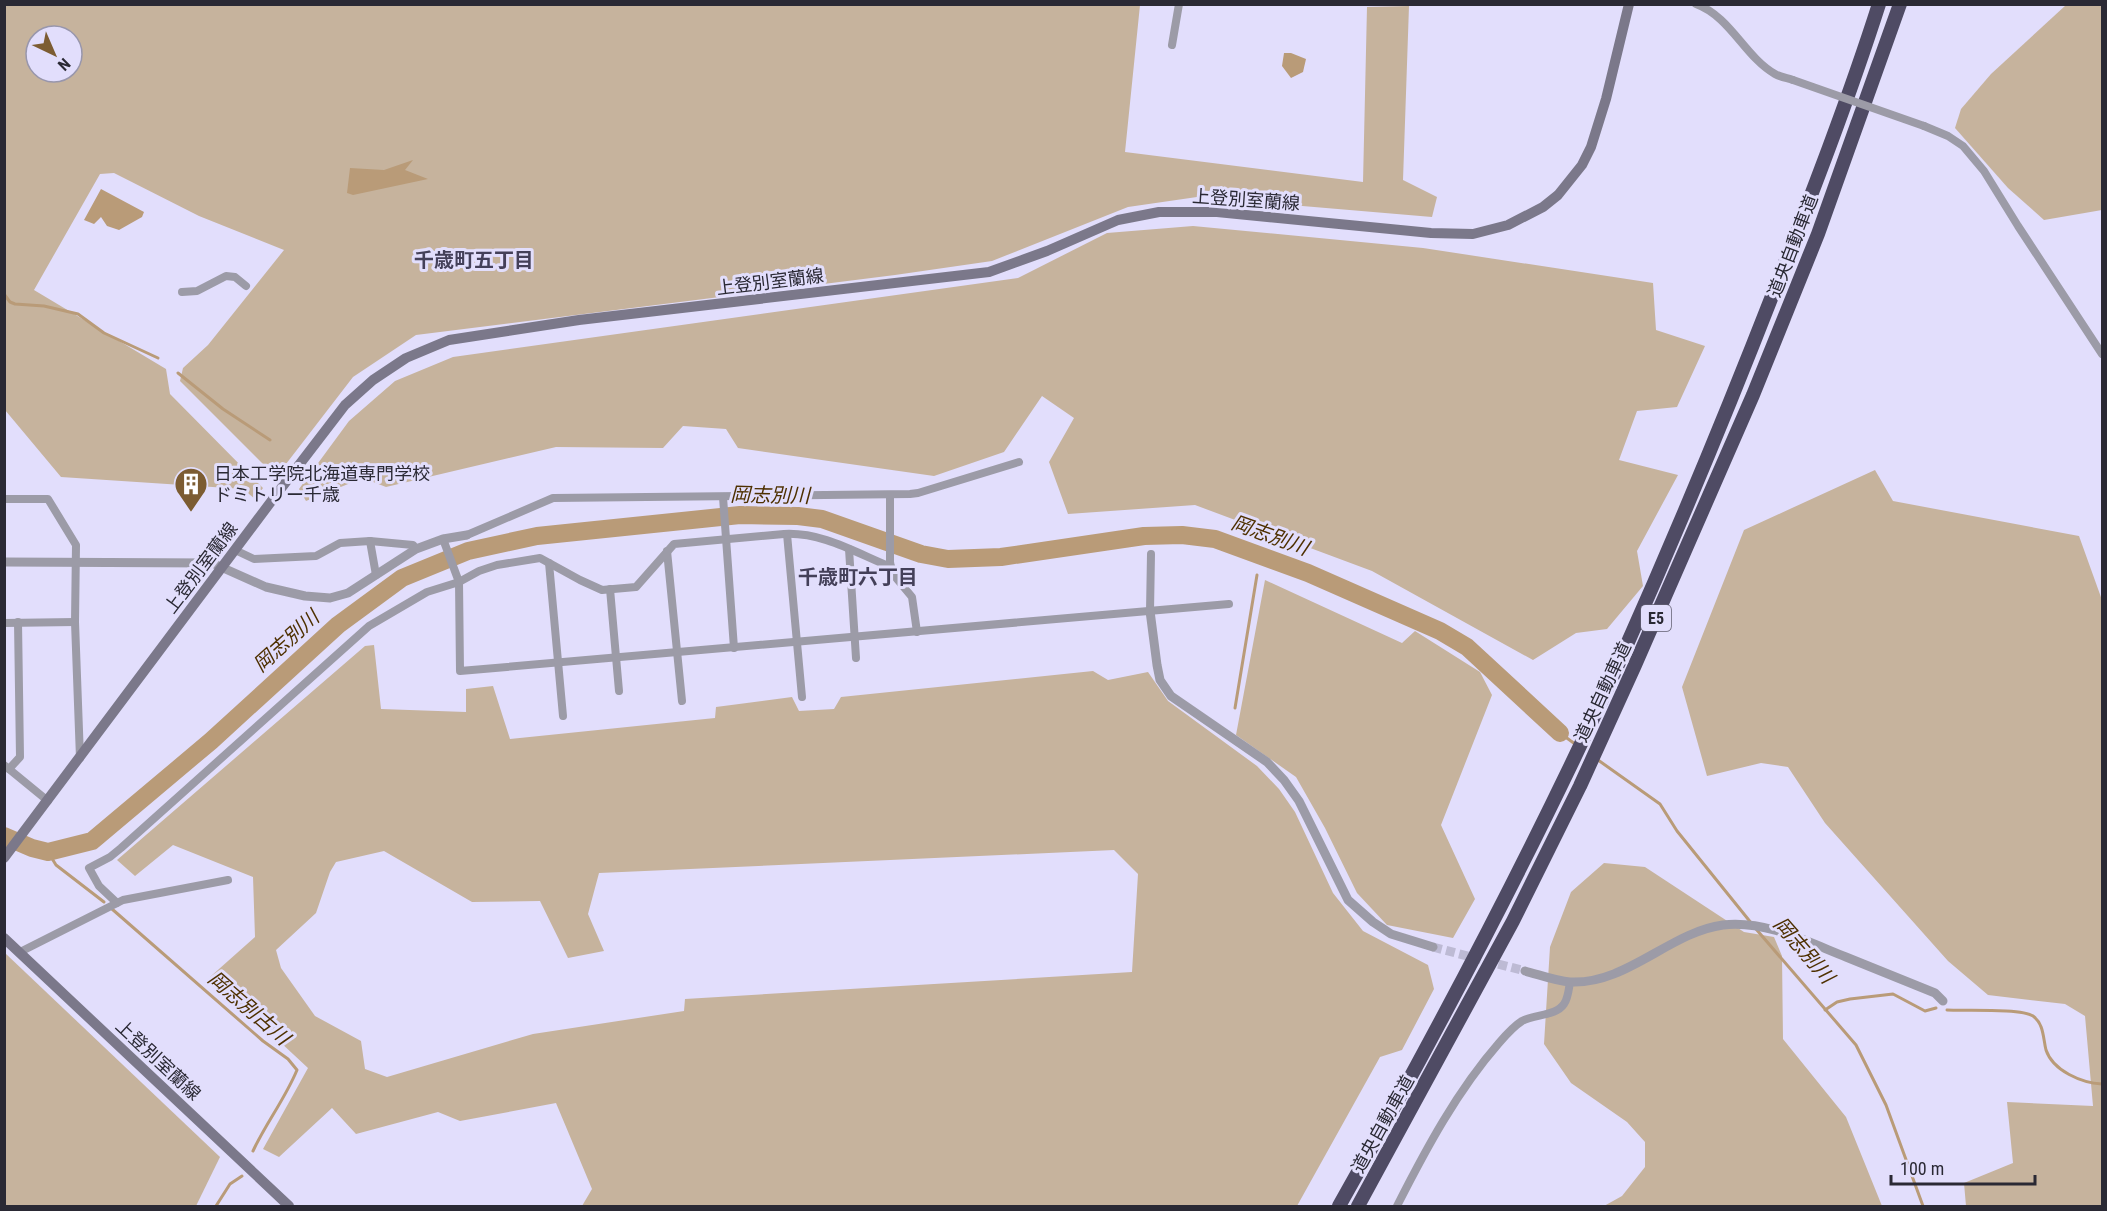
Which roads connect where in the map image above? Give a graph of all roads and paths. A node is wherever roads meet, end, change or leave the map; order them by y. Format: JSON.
{"nodes":[{"id":1,"x":1179,"y":4,"type":"edge"},
{"id":2,"x":1629,"y":4,"type":"edge"},
{"id":3,"x":1696,"y":4,"type":"edge"},
{"id":4,"x":1879,"y":4,"type":"edge"},
{"id":5,"x":1900,"y":4,"type":"edge"},
{"id":6,"x":1172,"y":45,"type":"dead end"},
{"id":7,"x":246,"y":286,"type":"dead end"},
{"id":8,"x":182,"y":292,"type":"dead end"},
{"id":9,"x":2103,"y":354,"type":"edge"},
{"id":10,"x":1019,"y":462,"type":"dead end"},
{"id":11,"x":890,"y":495,"type":"junction"},
{"id":12,"x":723,"y":497,"type":"junction"},
{"id":13,"x":4,"y":499,"type":"edge"},
{"id":14,"x":787,"y":534,"type":"junction"},
{"id":15,"x":468,"y":535,"type":"joint"},
{"id":16,"x":443,"y":540,"type":"junction"},
{"id":17,"x":728,"y":540,"type":"junction"},
{"id":18,"x":370,"y":541,"type":"junction"},
{"id":19,"x":416,"y":549,"type":"junction"},
{"id":20,"x":849,"y":549,"type":"junction"},
{"id":21,"x":235,"y":550,"type":"junction"},
{"id":22,"x":667,"y":551,"type":"junction"},
{"id":23,"x":1151,"y":554,"type":"dead end"},
{"id":24,"x":75,"y":561,"type":"junction"},
{"id":25,"x":4,"y":562,"type":"edge"},
{"id":26,"x":549,"y":563,"type":"junction"},
{"id":27,"x":890,"y":565,"type":"junction"},
{"id":28,"x":222,"y":568,"type":"junction"},
{"id":29,"x":376,"y":576,"type":"junction"},
{"id":30,"x":458,"y":578,"type":"junction"},
{"id":31,"x":610,"y":589,"type":"junction"},
{"id":32,"x":1229,"y":604,"type":"dead end"},
{"id":33,"x":1150,"y":611,"type":"junction"},
{"id":34,"x":18,"y":622,"type":"junction"},
{"id":35,"x":75,"y":622,"type":"junction"},
{"id":36,"x":4,"y":623,"type":"edge"},
{"id":37,"x":917,"y":632,"type":"junction"},
{"id":38,"x":855,"y":638,"type":"junction"},
{"id":39,"x":797,"y":643,"type":"junction"},
{"id":40,"x":734,"y":648,"type":"junction"},
{"id":41,"x":676,"y":653,"type":"junction"},
{"id":42,"x":616,"y":658,"type":"junction"},
{"id":43,"x":856,"y":658,"type":"dead end"},
{"id":44,"x":559,"y":663,"type":"junction"},
{"id":45,"x":620,"y":692,"type":"dead end"},
{"id":46,"x":802,"y":697,"type":"dead end"},
{"id":47,"x":682,"y":702,"type":"dead end"},
{"id":48,"x":563,"y":716,"type":"dead end"},
{"id":49,"x":80,"y":759,"type":"junction"},
{"id":50,"x":7,"y":767,"type":"edge"},
{"id":51,"x":48,"y":801,"type":"junction"},
{"id":52,"x":4,"y":858,"type":"edge"},
{"id":53,"x":228,"y":880,"type":"dead end"},
{"id":54,"x":117,"y":903,"type":"junction"},
{"id":55,"x":4,"y":938,"type":"edge"},
{"id":56,"x":1432,"y":947,"type":"tunnel mouth"},
{"id":57,"x":20,"y":952,"type":"junction"},
{"id":58,"x":1526,"y":971,"type":"tunnel mouth"},
{"id":59,"x":1570,"y":982,"type":"junction"},
{"id":60,"x":1943,"y":1001,"type":"dead end"},
{"id":61,"x":290,"y":1206,"type":"edge"},
{"id":62,"x":1339,"y":1206,"type":"edge"},
{"id":63,"x":1358,"y":1206,"type":"edge"},
{"id":64,"x":1397,"y":1206,"type":"edge"}],
"edges":[{"from":1,"to":6,"type":"street"},
{"from":2,"to":21,"type":"main road","name":"上登別室蘭線"},
{"from":3,"to":9,"type":"street","bridge":true},
{"from":4,"to":62,"type":"highway","name":"道央自動車道","number":"E5"},
{"from":5,"to":63,"type":"highway","name":"道央自動車道","number":"E5"},
{"from":7,"to":8,"type":"street"},
{"from":10,"to":11,"type":"street"},
{"from":11,"to":12,"type":"street"},
{"from":11,"to":27,"type":"street"},
{"from":12,"to":15,"type":"street"},
{"from":12,"to":17,"type":"street"},
{"from":13,"to":24,"type":"street"},
{"from":14,"to":17,"type":"street"},
{"from":14,"to":20,"type":"street"},
{"from":14,"to":39,"type":"street"},
{"from":15,"to":16,"type":"street"},
{"from":16,"to":19,"type":"street"},
{"from":16,"to":30,"type":"street"},
{"from":17,"to":22,"type":"street"},
{"from":17,"to":40,"type":"street"},
{"from":18,"to":19,"type":"street"},
{"from":18,"to":21,"type":"street"},
{"from":18,"to":29,"type":"street"},
{"from":19,"to":29,"type":"street"},
{"from":20,"to":27,"type":"street"},
{"from":20,"to":38,"type":"street"},
{"from":21,"to":28,"type":"main road","name":"上登別室蘭線"},
{"from":22,"to":31,"type":"street"},
{"from":22,"to":41,"type":"street"},
{"from":23,"to":33,"type":"street"},
{"from":24,"to":25,"type":"street"},
{"from":24,"to":28,"type":"street"},
{"from":24,"to":35,"type":"street"},
{"from":26,"to":30,"type":"street"},
{"from":26,"to":31,"type":"street"},
{"from":26,"to":44,"type":"street"},
{"from":27,"to":37,"type":"street"},
{"from":28,"to":29,"type":"street"},
{"from":28,"to":49,"type":"main road","name":"上登別室蘭線"},
{"from":30,"to":44,"type":"street"},
{"from":30,"to":54,"type":"street"},
{"from":31,"to":42,"type":"street"},
{"from":32,"to":33,"type":"street"},
{"from":33,"to":37,"type":"street"},
{"from":33,"to":56,"type":"street"},
{"from":34,"to":35,"type":"street"},
{"from":34,"to":36,"type":"street"},
{"from":34,"to":50,"type":"street"},
{"from":35,"to":49,"type":"street"},
{"from":37,"to":38,"type":"street"},
{"from":38,"to":39,"type":"street"},
{"from":38,"to":43,"type":"street"},
{"from":39,"to":40,"type":"street"},
{"from":39,"to":46,"type":"street"},
{"from":40,"to":41,"type":"street"},
{"from":41,"to":42,"type":"street"},
{"from":41,"to":47,"type":"street"},
{"from":42,"to":44,"type":"street"},
{"from":42,"to":45,"type":"street"},
{"from":44,"to":48,"type":"street"},
{"from":49,"to":51,"type":"main road","name":"上登別室蘭線"},
{"from":50,"to":51,"type":"street"},
{"from":51,"to":52,"type":"main road","name":"上登別室蘭線"},
{"from":53,"to":54,"type":"street"},
{"from":54,"to":57,"type":"street"},
{"from":55,"to":57,"type":"main road","name":"上登別室蘭線"},
{"from":57,"to":61,"type":"main road","name":"上登別室蘭線"},
{"from":58,"to":59,"type":"street"},
{"from":59,"to":60,"type":"street"},
{"from":59,"to":64,"type":"street"}]}
